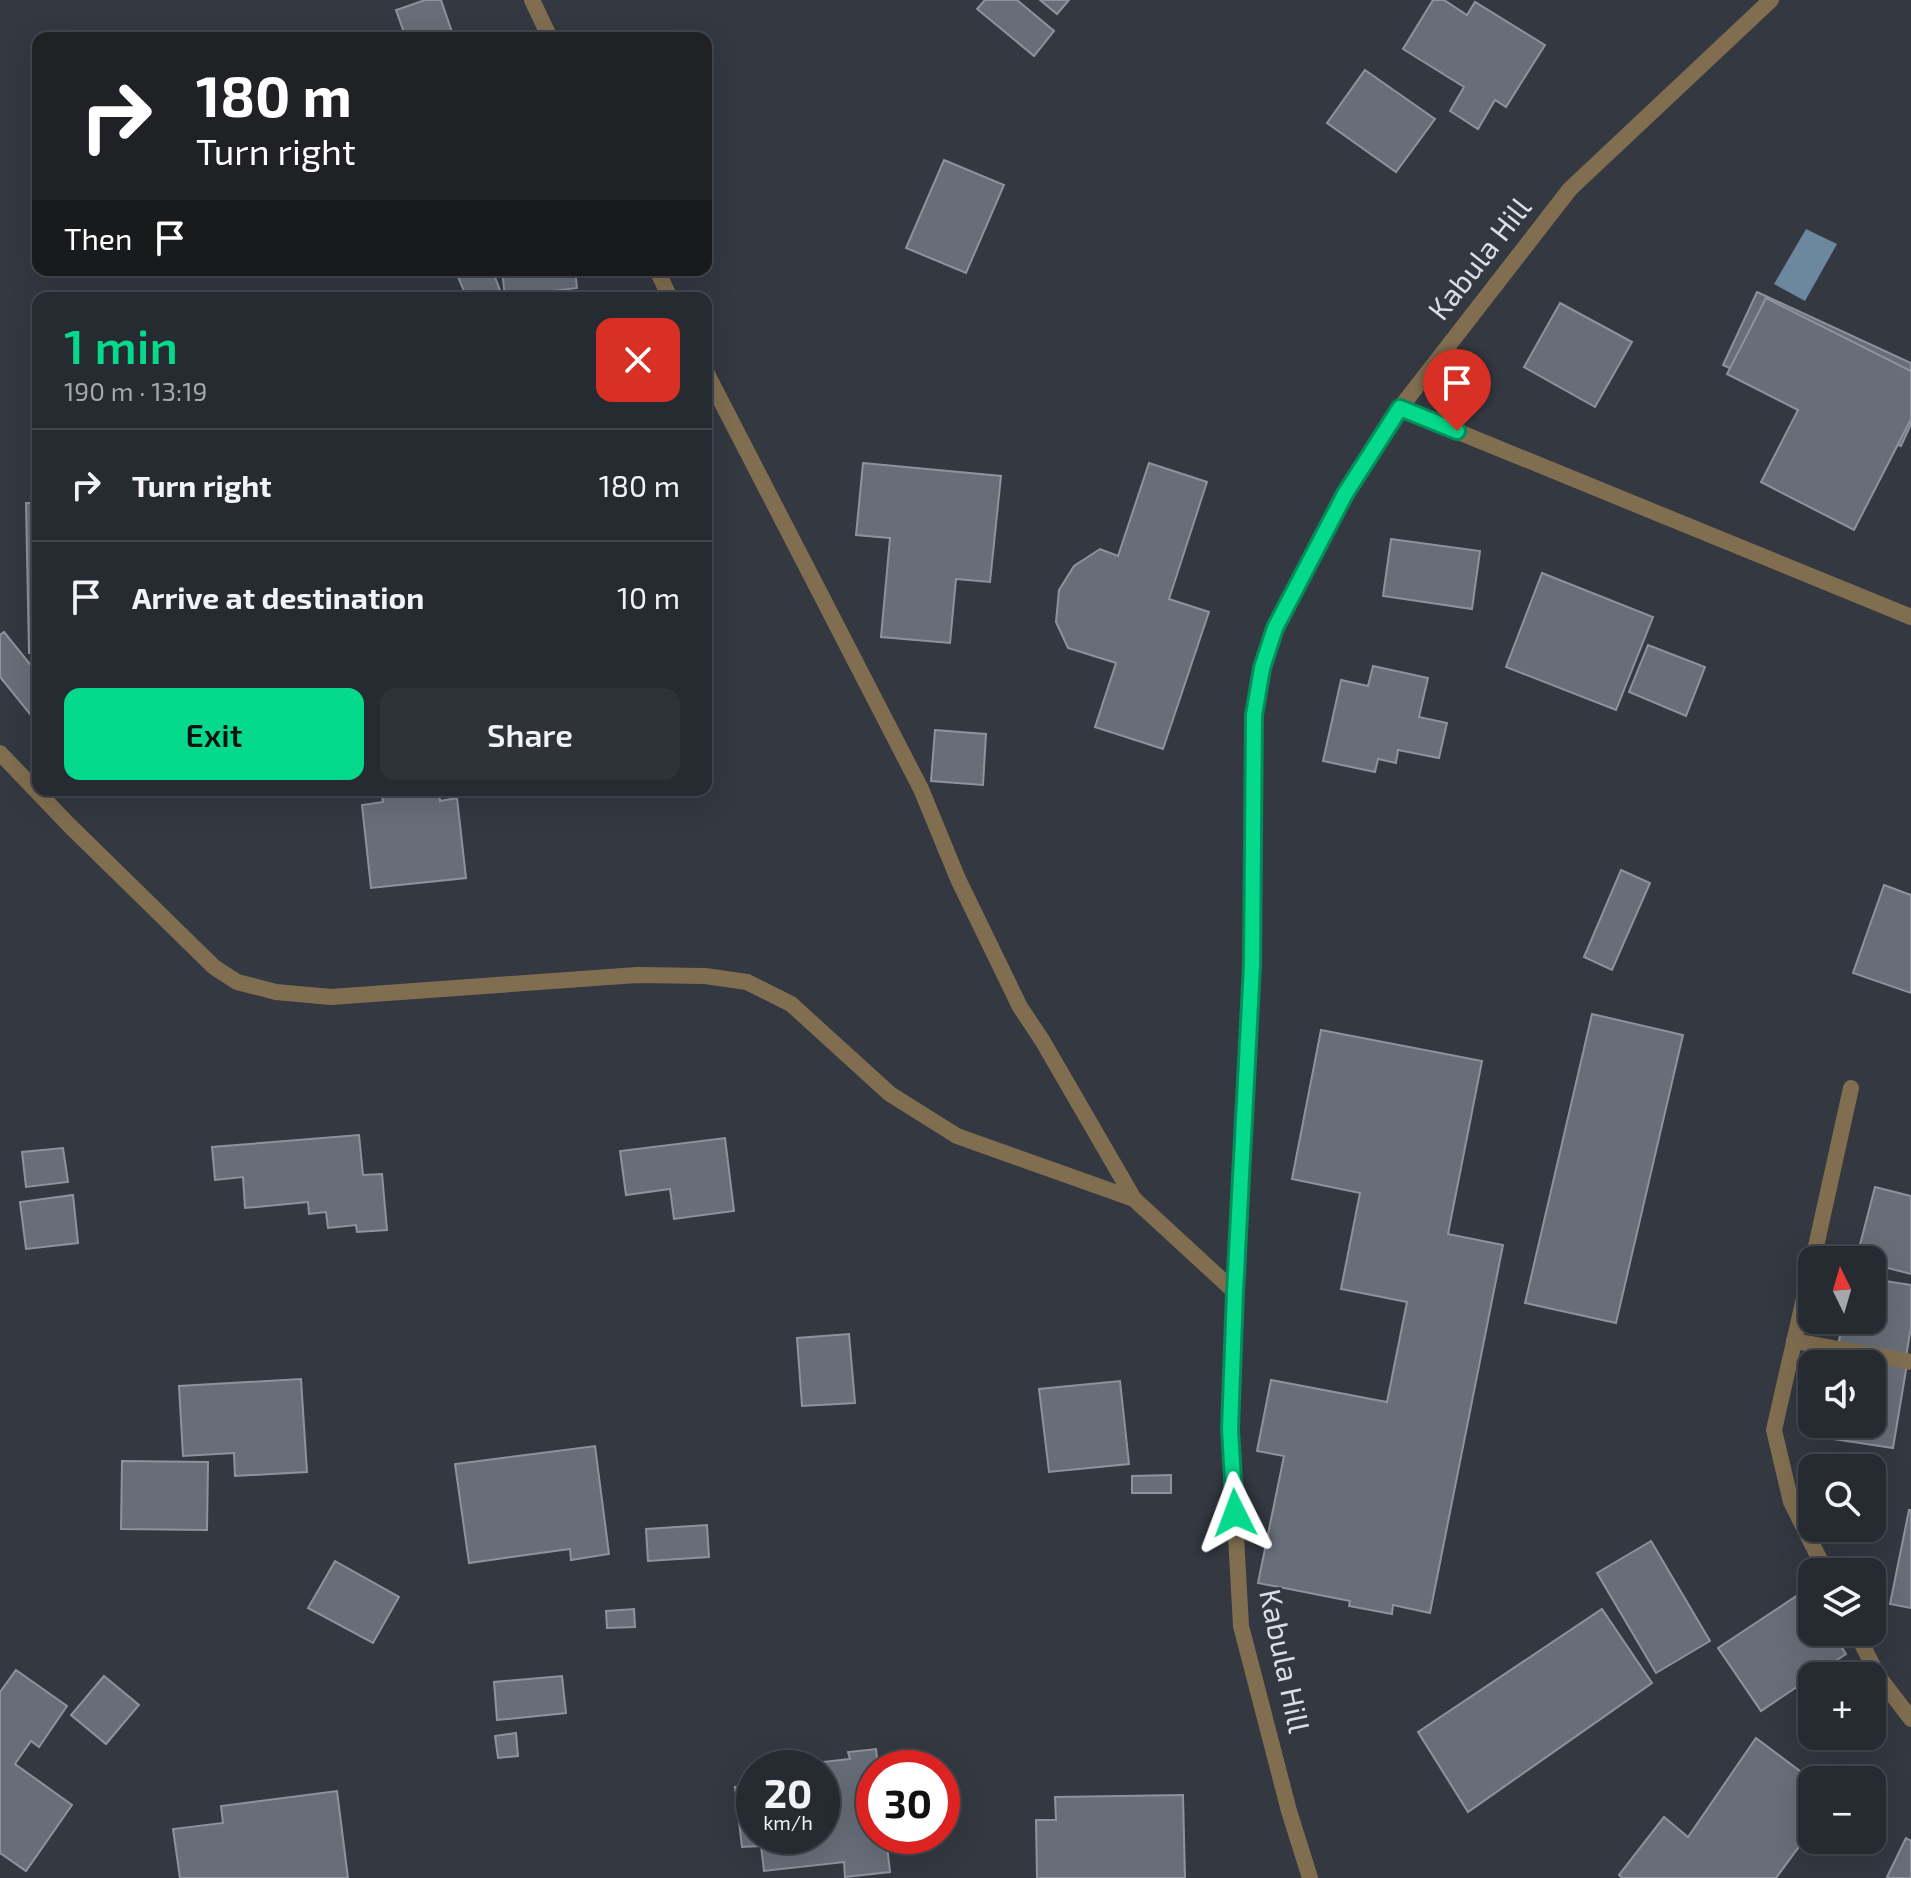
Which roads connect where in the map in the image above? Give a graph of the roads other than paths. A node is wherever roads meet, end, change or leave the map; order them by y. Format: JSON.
{"nodes":[{"id":1,"x":532,"y":0,"type":"edge"},
{"id":2,"x":1771,"y":0,"type":"edge"},
{"id":3,"x":547,"y":32,"type":"edge"},
{"id":4,"x":712,"y":384,"type":"edge"},
{"id":5,"x":1400,"y":408,"type":"junction"},
{"id":6,"x":1911,"y":617,"type":"edge"},
{"id":7,"x":0,"y":753,"type":"edge"},
{"id":8,"x":32,"y":785,"type":"edge"},
{"id":9,"x":43,"y":796,"type":"edge"},
{"id":10,"x":1851,"y":1088,"type":"dead end"},
{"id":11,"x":1134,"y":1199,"type":"junction"},
{"id":12,"x":1815,"y":1246,"type":"edge"},
{"id":13,"x":1235,"y":1292,"type":"junction"},
{"id":14,"x":1798,"y":1323,"type":"edge"},
{"id":15,"x":1794,"y":1341,"type":"junction"},
{"id":16,"x":1911,"y":1362,"type":"edge"},
{"id":17,"x":1819,"y":1558,"type":"edge"},
{"id":18,"x":1863,"y":1646,"type":"edge"},
{"id":19,"x":1911,"y":1719,"type":"edge"},
{"id":20,"x":1310,"y":1878,"type":"edge"}],
"edges":[{"from":1,"to":3,"type":"street"},
{"from":2,"to":5,"type":"street","name":"Kabula Hill"},
{"from":4,"to":11,"type":"street"},
{"from":5,"to":6,"type":"street"},
{"from":5,"to":13,"type":"street","name":"Kabula Hill"},
{"from":7,"to":8,"type":"street"},
{"from":9,"to":11,"type":"street"},
{"from":10,"to":12,"type":"street"},
{"from":11,"to":13,"type":"street"},
{"from":13,"to":20,"type":"street","name":"Kabula Hill"},
{"from":14,"to":15,"type":"street"},
{"from":15,"to":16,"type":"street"},
{"from":15,"to":17,"type":"street"},
{"from":18,"to":19,"type":"street"}]}
